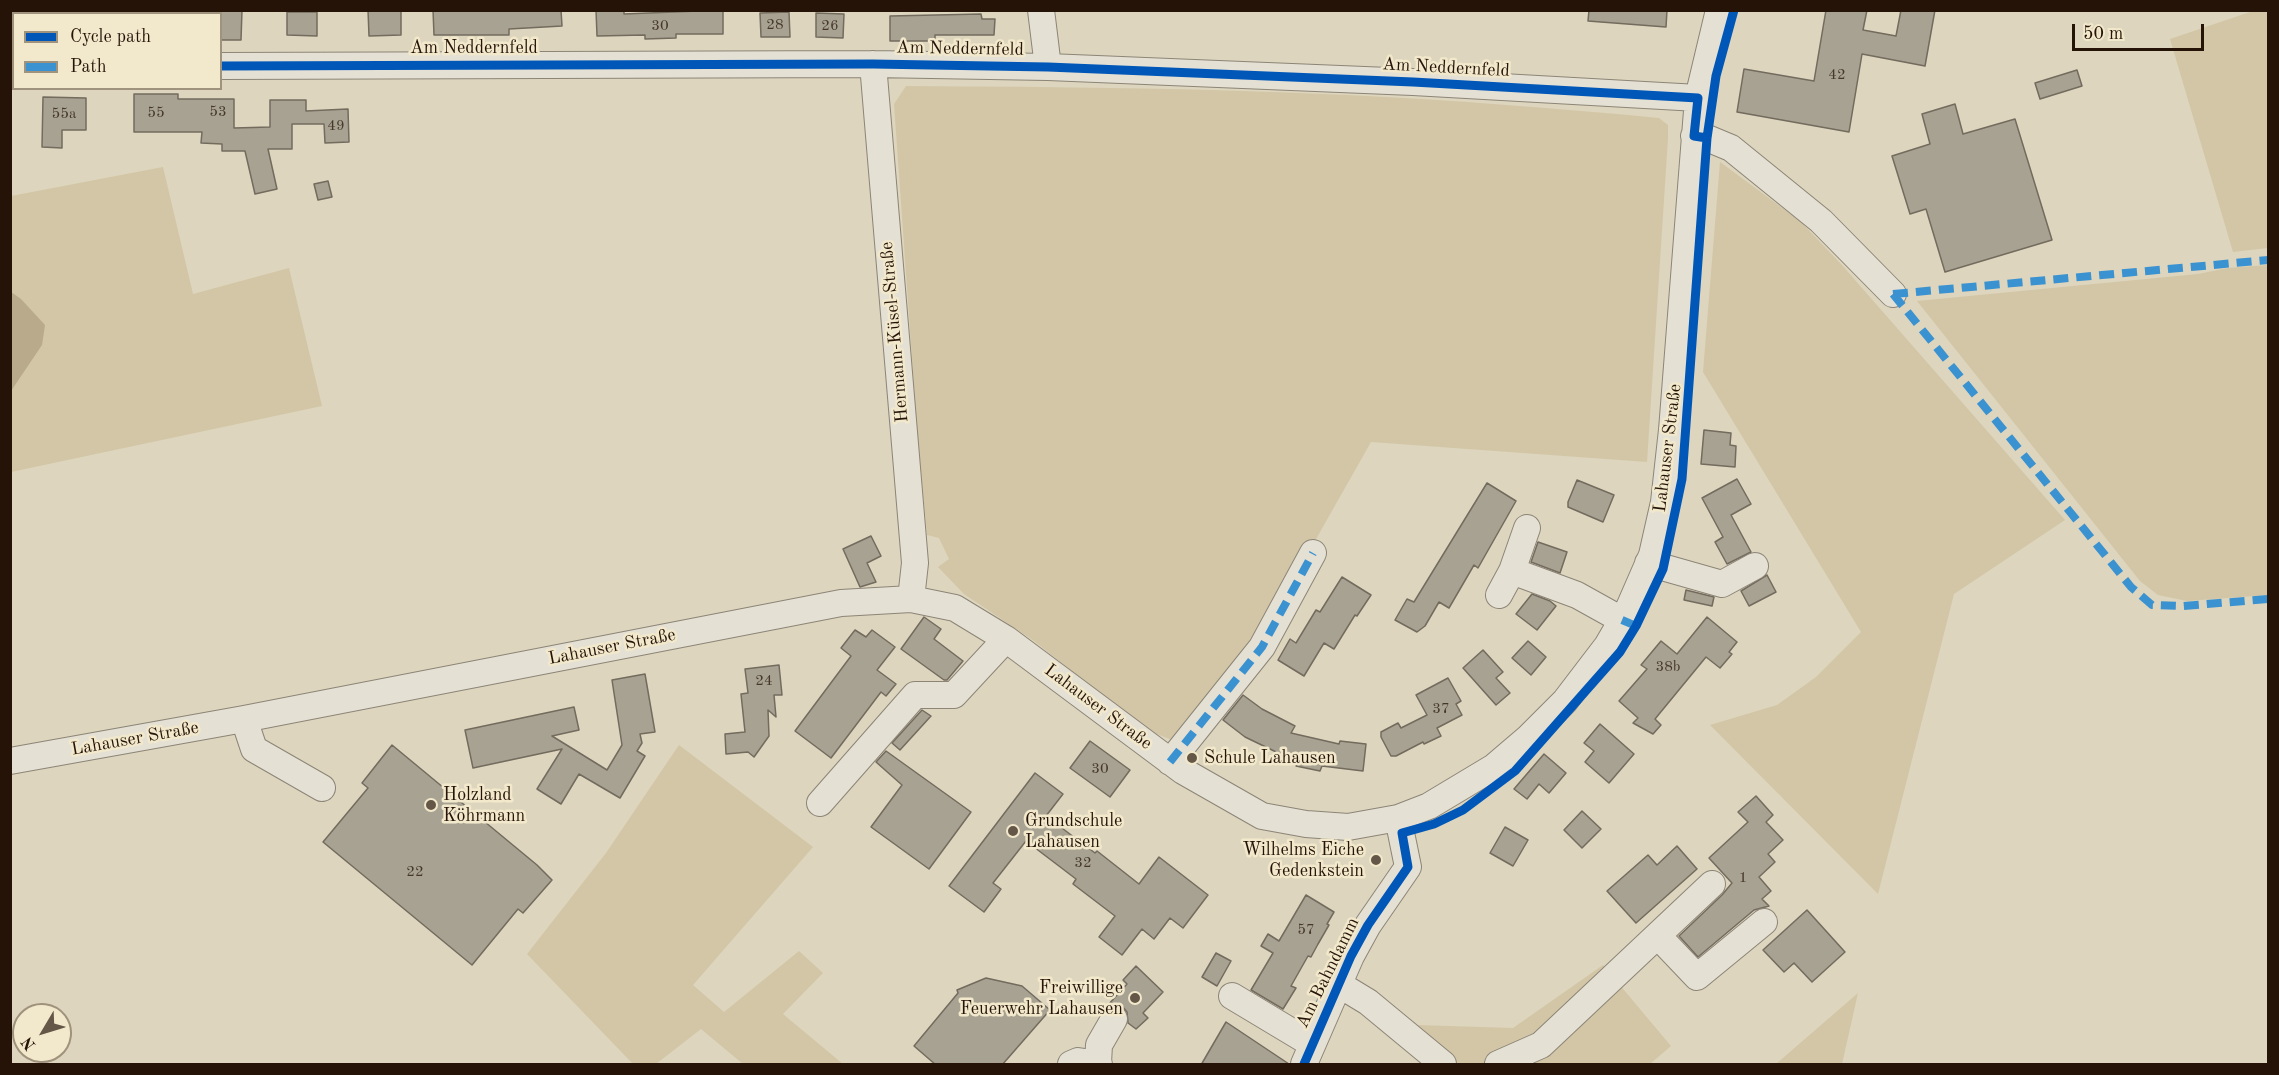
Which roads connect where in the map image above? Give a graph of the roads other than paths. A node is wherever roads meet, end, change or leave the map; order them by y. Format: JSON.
{"nodes":[{"id":1,"x":1041,"y":10,"type":"edge"},
{"id":2,"x":1719,"y":10,"type":"edge"},
{"id":3,"x":873,"y":64,"type":"junction"},
{"id":4,"x":222,"y":66,"type":"edge"},
{"id":5,"x":1048,"y":67,"type":"junction"},
{"id":6,"x":1698,"y":98,"type":"junction"},
{"id":7,"x":1694,"y":136,"type":"junction"},
{"id":8,"x":1893,"y":294,"type":"dead end"},
{"id":9,"x":1527,"y":528,"type":"dead end"},
{"id":10,"x":1313,"y":553,"type":"dead end"},
{"id":11,"x":1648,"y":563,"type":"junction"},
{"id":12,"x":1755,"y":566,"type":"dead end"},
{"id":13,"x":1512,"y":571,"type":"junction"},
{"id":14,"x":1499,"y":595,"type":"dead end"},
{"id":15,"x":911,"y":599,"type":"junction"},
{"id":16,"x":1622,"y":620,"type":"junction"},
{"id":17,"x":1006,"y":639,"type":"junction"},
{"id":18,"x":244,"y":719,"type":"junction"},
{"id":19,"x":10,"y":761,"type":"edge"},
{"id":20,"x":1170,"y":762,"type":"junction"},
{"id":21,"x":322,"y":788,"type":"dead end"},
{"id":22,"x":820,"y":803,"type":"dead end"},
{"id":23,"x":1398,"y":818,"type":"junction"},
{"id":24,"x":1713,"y":884,"type":"dead end"},
{"id":25,"x":1764,"y":922,"type":"dead end"},
{"id":26,"x":1658,"y":936,"type":"junction"},
{"id":27,"x":1340,"y":985,"type":"junction"},
{"id":28,"x":1232,"y":996,"type":"dead end"},
{"id":29,"x":1114,"y":1019,"type":"dead end"},
{"id":30,"x":1308,"y":1054,"type":"edge"},
{"id":31,"x":1099,"y":1064,"type":"edge"},
{"id":32,"x":1071,"y":1065,"type":"edge"},
{"id":33,"x":1443,"y":1065,"type":"edge"},
{"id":34,"x":1498,"y":1065,"type":"edge"}],
"edges":[{"from":1,"to":5,"type":"street"},
{"from":2,"to":6,"type":"street","name":"Lahauser Straße"},
{"from":3,"to":4,"type":"street","name":"Am Neddernfeld"},
{"from":3,"to":5,"type":"street","name":"Am Neddernfeld"},
{"from":3,"to":15,"type":"street","name":"Hermann-Küsel-Straße"},
{"from":5,"to":6,"type":"street","name":"Am Neddernfeld"},
{"from":6,"to":7,"type":"street","name":"Lahauser Straße"},
{"from":7,"to":8,"type":"street"},
{"from":7,"to":11,"type":"street","name":"Lahauser Straße"},
{"from":9,"to":13,"type":"street"},
{"from":10,"to":20,"type":"street","name":"Lahauser Straße"},
{"from":11,"to":12,"type":"street"},
{"from":11,"to":16,"type":"street","name":"Lahauser Straße"},
{"from":13,"to":14,"type":"street"},
{"from":13,"to":16,"type":"street"},
{"from":15,"to":17,"type":"street","name":"Lahauser Straße"},
{"from":15,"to":18,"type":"street","name":"Lahauser Straße"},
{"from":16,"to":23,"type":"street","name":"Lahauser Straße"},
{"from":17,"to":20,"type":"street","name":"Lahauser Straße"},
{"from":17,"to":22,"type":"street"},
{"from":18,"to":19,"type":"street","name":"Lahauser Straße"},
{"from":18,"to":21,"type":"street"},
{"from":20,"to":23,"type":"street","name":"Lahauser Straße"},
{"from":23,"to":27,"type":"street","name":"Am Bahndamm"},
{"from":24,"to":26,"type":"street"},
{"from":25,"to":26,"type":"street"},
{"from":26,"to":34,"type":"street"},
{"from":27,"to":30,"type":"street","name":"Am Bahndamm"},
{"from":27,"to":33,"type":"street"},
{"from":28,"to":30,"type":"street"},
{"from":29,"to":31,"type":"street"},
{"from":31,"to":32,"type":"street"}]}
